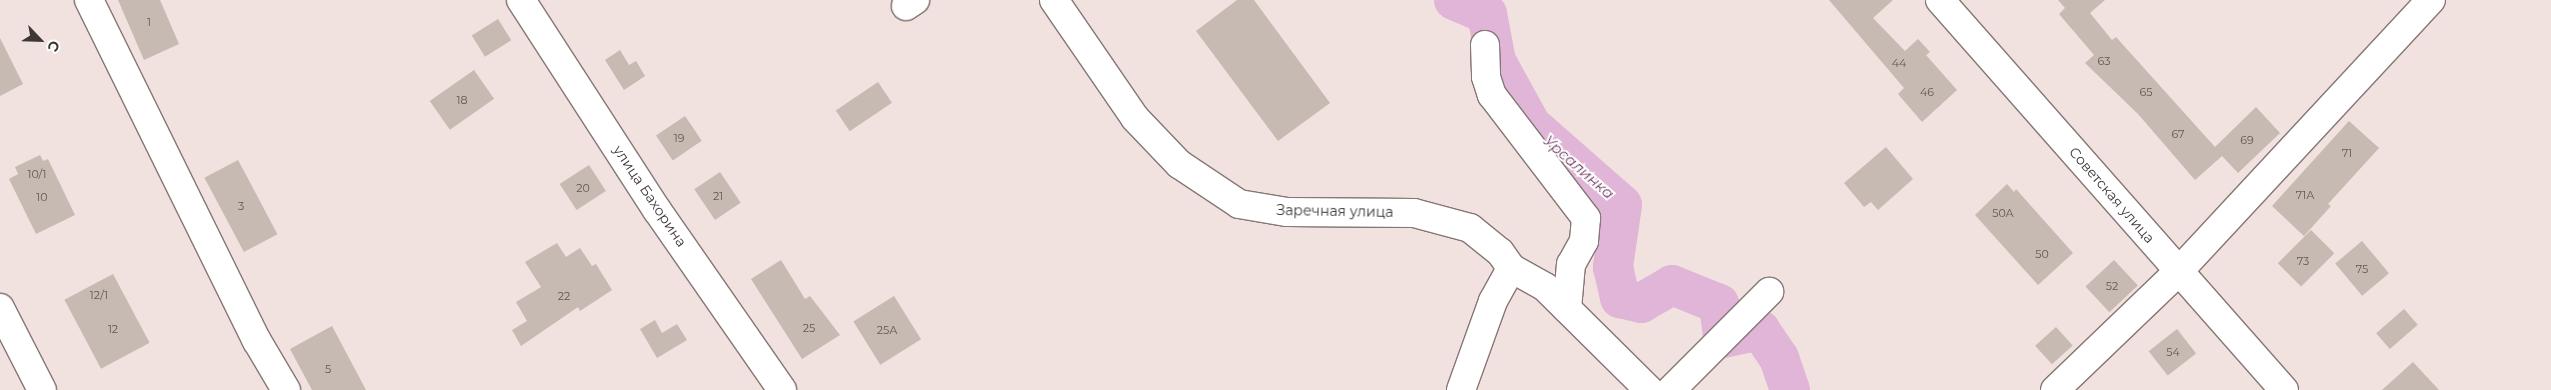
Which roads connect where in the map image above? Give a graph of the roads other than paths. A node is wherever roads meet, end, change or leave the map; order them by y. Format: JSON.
{"nodes":[{"id":1,"x":88,"y":0,"type":"edge"},
{"id":2,"x":522,"y":0,"type":"edge"},
{"id":3,"x":1054,"y":0,"type":"edge"},
{"id":4,"x":1940,"y":0,"type":"edge"},
{"id":5,"x":2431,"y":0,"type":"edge"},
{"id":6,"x":1485,"y":44,"type":"dead end"},
{"id":7,"x":1511,"y":268,"type":"junction"},
{"id":8,"x":2179,"y":271,"type":"junction"},
{"id":9,"x":1769,"y":292,"type":"dead end"},
{"id":10,"x":0,"y":308,"type":"edge"},
{"id":11,"x":1567,"y":309,"type":"junction"},
{"id":12,"x":1644,"y":388,"type":"edge"},
{"id":13,"x":42,"y":390,"type":"edge"},
{"id":14,"x":286,"y":390,"type":"edge"},
{"id":15,"x":782,"y":390,"type":"edge"},
{"id":16,"x":1461,"y":390,"type":"edge"},
{"id":17,"x":1671,"y":390,"type":"edge"},
{"id":18,"x":2055,"y":390,"type":"edge"},
{"id":19,"x":2284,"y":390,"type":"edge"}],
"edges":[{"from":1,"to":14,"type":"street"},
{"from":2,"to":15,"type":"street","name":"улица Бахорина"},
{"from":3,"to":7,"type":"street","name":"Заречная улица"},
{"from":4,"to":8,"type":"street","name":"Советская улица"},
{"from":5,"to":8,"type":"street"},
{"from":6,"to":11,"type":"street"},
{"from":7,"to":11,"type":"street"},
{"from":7,"to":16,"type":"street"},
{"from":8,"to":18,"type":"street"},
{"from":8,"to":19,"type":"street","name":"Советская улица"},
{"from":9,"to":17,"type":"street"},
{"from":10,"to":13,"type":"street"},
{"from":11,"to":12,"type":"street"}]}
